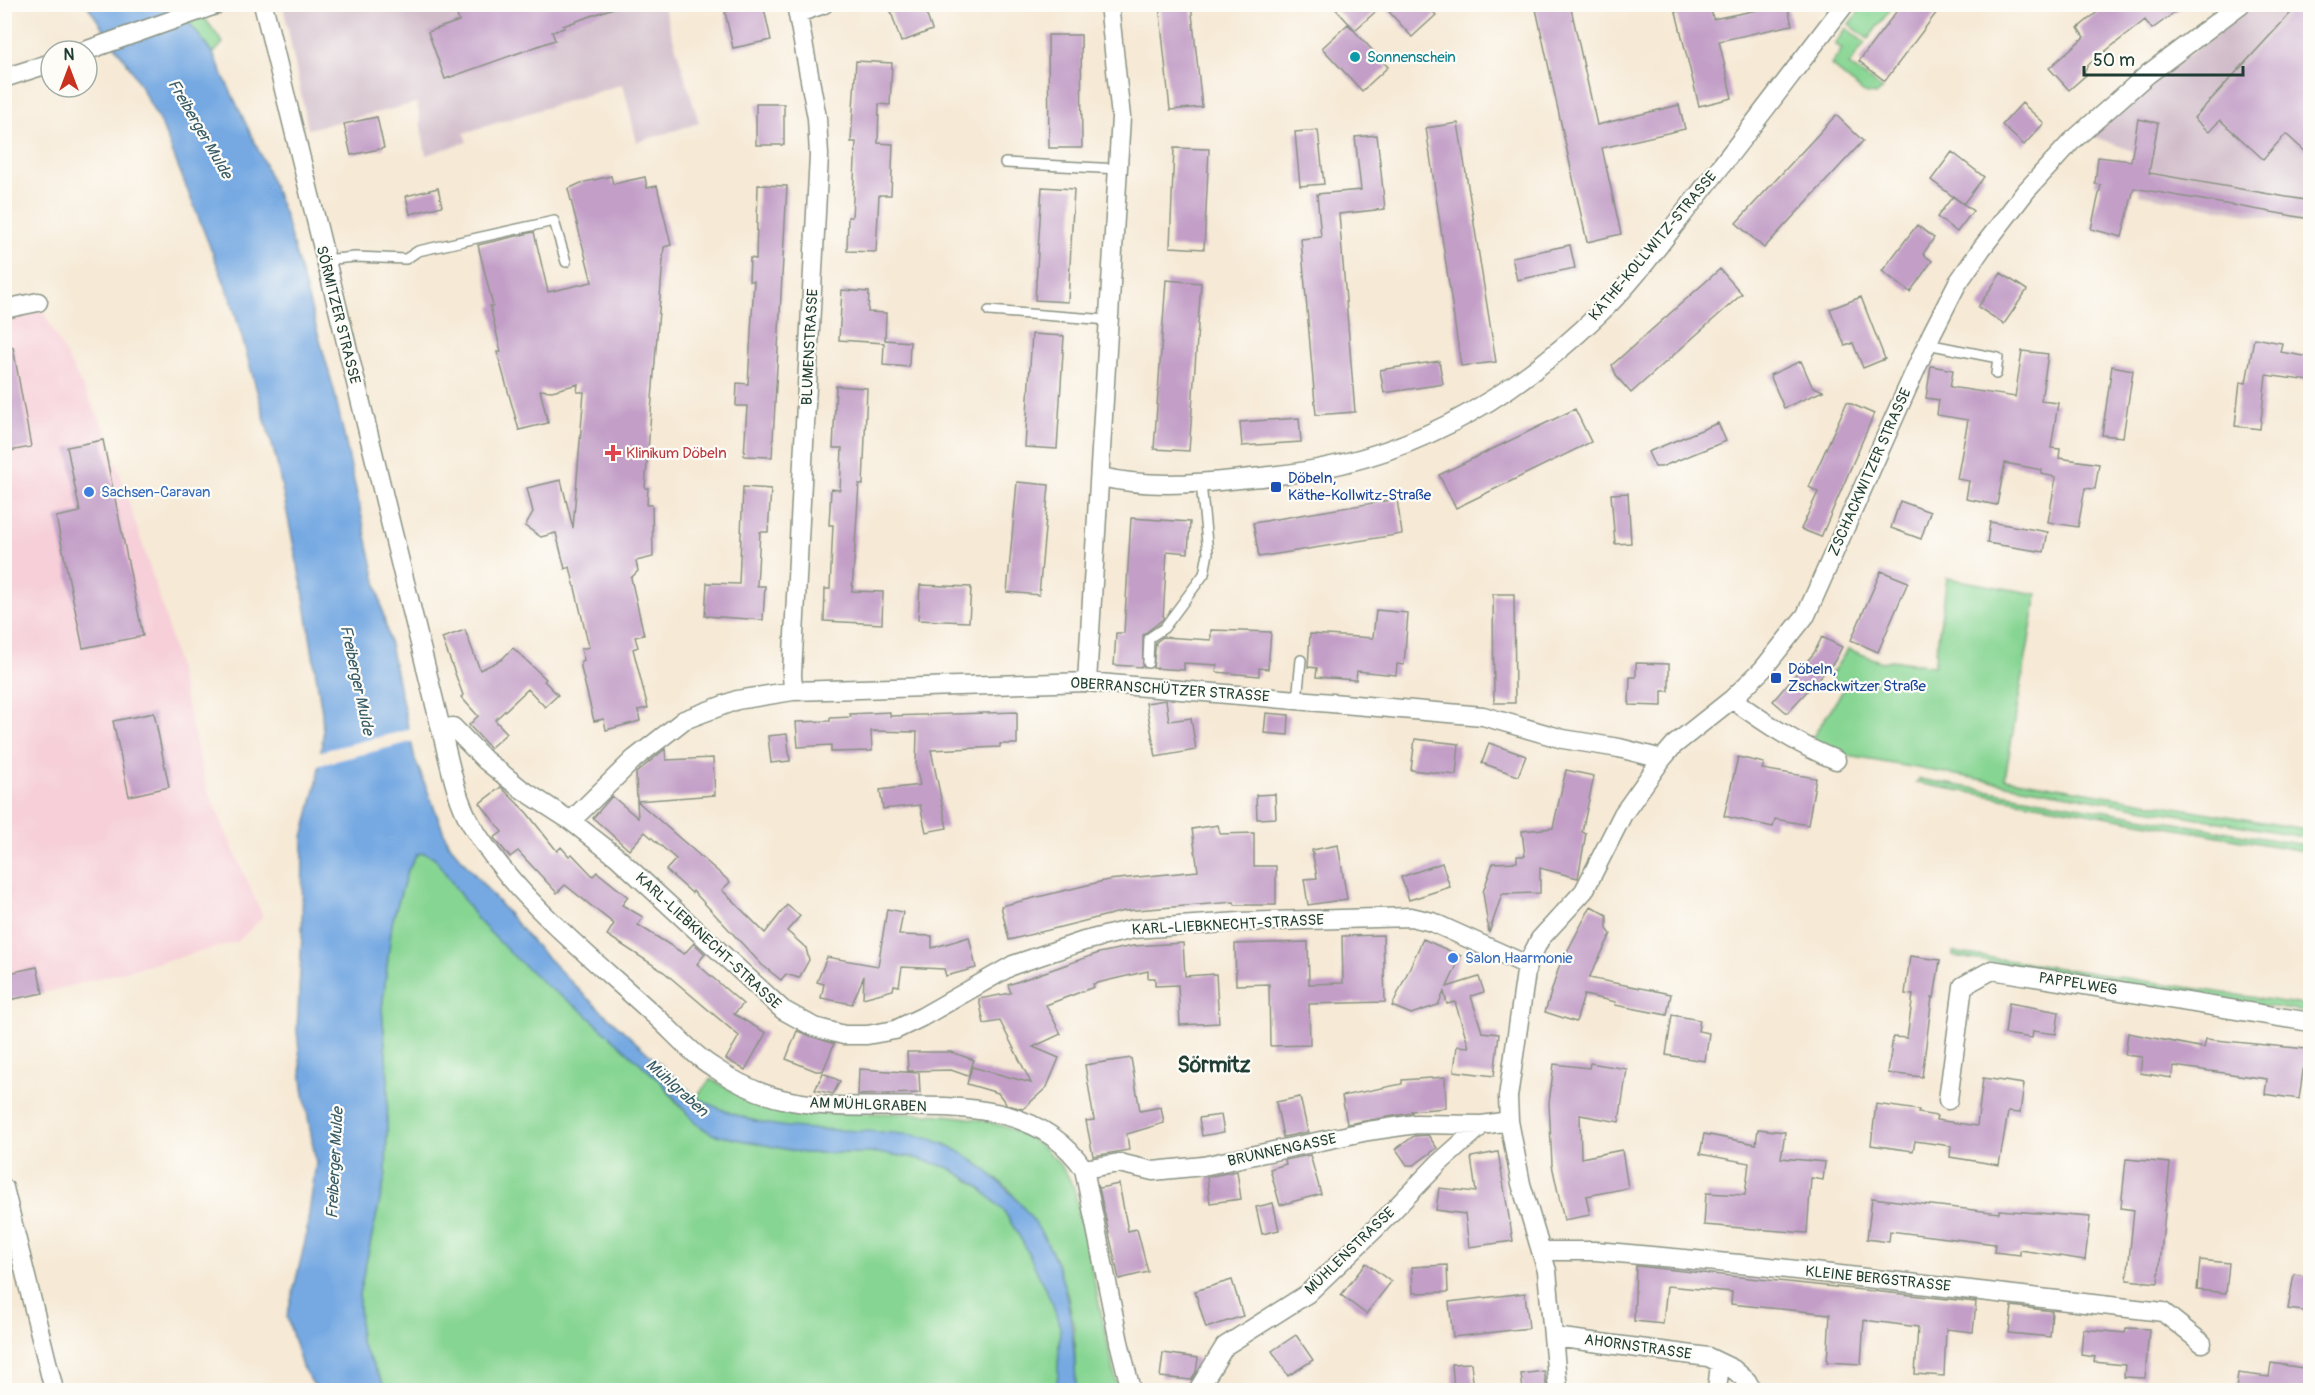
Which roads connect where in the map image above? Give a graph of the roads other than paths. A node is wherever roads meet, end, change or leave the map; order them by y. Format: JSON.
{"nodes":[{"id":1,"x":263,"y":4,"type":"edge"},
{"id":2,"x":824,"y":4,"type":"edge"},
{"id":3,"x":1109,"y":4,"type":"edge"},
{"id":4,"x":1845,"y":4,"type":"edge"},
{"id":5,"x":2241,"y":4,"type":"edge"},
{"id":6,"x":215,"y":6,"type":"edge"},
{"id":7,"x":797,"y":9,"type":"edge"},
{"id":8,"x":99,"y":46,"type":"edge"},
{"id":9,"x":39,"y":67,"type":"edge"},
{"id":10,"x":4,"y":78,"type":"edge"},
{"id":11,"x":1005,"y":163,"type":"dead end"},
{"id":12,"x":1119,"y":169,"type":"junction"},
{"id":13,"x":324,"y":260,"type":"junction"},
{"id":14,"x":566,"y":262,"type":"dead end"},
{"id":15,"x":38,"y":302,"type":"dead end"},
{"id":16,"x":4,"y":309,"type":"edge"},
{"id":17,"x":989,"y":312,"type":"dead end"},
{"id":18,"x":1109,"y":320,"type":"junction"},
{"id":19,"x":1927,"y":344,"type":"junction"},
{"id":20,"x":1996,"y":374,"type":"dead end"},
{"id":21,"x":1101,"y":477,"type":"junction"},
{"id":22,"x":1201,"y":483,"type":"junction"},
{"id":23,"x":1301,"y":660,"type":"dead end"},
{"id":24,"x":1148,"y":663,"type":"dead end"},
{"id":25,"x":1087,"y":682,"type":"junction"},
{"id":26,"x":793,"y":691,"type":"junction"},
{"id":27,"x":1732,"y":699,"type":"junction"},
{"id":28,"x":1297,"y":700,"type":"junction"},
{"id":29,"x":441,"y":729,"type":"junction"},
{"id":30,"x":1662,"y":759,"type":"junction"},
{"id":31,"x":1836,"y":760,"type":"dead end"},
{"id":32,"x":571,"y":822,"type":"junction"},
{"id":33,"x":1527,"y":965,"type":"junction"},
{"id":34,"x":2310,"y":1022,"type":"edge"},
{"id":35,"x":1948,"y":1100,"type":"dead end"},
{"id":36,"x":1509,"y":1121,"type":"junction"},
{"id":37,"x":1482,"y":1125,"type":"junction"},
{"id":38,"x":1083,"y":1169,"type":"junction"},
{"id":39,"x":4,"y":1188,"type":"edge"},
{"id":40,"x":1543,"y":1251,"type":"junction"},
{"id":41,"x":1554,"y":1337,"type":"junction"},
{"id":42,"x":2202,"y":1343,"type":"dead end"},
{"id":43,"x":1720,"y":1364,"type":"junction"},
{"id":44,"x":54,"y":1390,"type":"edge"},
{"id":45,"x":1131,"y":1390,"type":"edge"},
{"id":46,"x":1198,"y":1390,"type":"edge"},
{"id":47,"x":1558,"y":1390,"type":"edge"},
{"id":48,"x":1717,"y":1390,"type":"edge"},
{"id":49,"x":1752,"y":1390,"type":"edge"}],
"edges":[{"from":1,"to":13,"type":"street","name":"SÖRMITZER STRASSE"},
{"from":2,"to":7,"type":"street"},
{"from":3,"to":12,"type":"street"},
{"from":4,"to":22,"type":"street","name":"KÄTHE-KOLLWITZ-STRASSE"},
{"from":5,"to":19,"type":"street","name":"ZSCHACKWITZER STRASSE"},
{"from":6,"to":8,"type":"street"},
{"from":7,"to":26,"type":"street","name":"BLUMENSTRASSE"},
{"from":9,"to":10,"type":"street"},
{"from":11,"to":12,"type":"lane"},
{"from":12,"to":18,"type":"street"},
{"from":13,"to":14,"type":"lane"},
{"from":13,"to":29,"type":"street","name":"SÖRMITZER STRASSE"},
{"from":15,"to":16,"type":"street"},
{"from":17,"to":18,"type":"lane"},
{"from":18,"to":21,"type":"street"},
{"from":19,"to":20,"type":"lane"},
{"from":19,"to":27,"type":"street","name":"ZSCHACKWITZER STRASSE"},
{"from":21,"to":22,"type":"street","name":"KÄTHE-KOLLWITZ-STRASSE"},
{"from":21,"to":25,"type":"street"},
{"from":22,"to":24,"type":"lane"},
{"from":23,"to":28,"type":"lane"},
{"from":25,"to":26,"type":"street","name":"OBERRANSCHÜTZER STRASSE"},
{"from":25,"to":28,"type":"street","name":"OBERRANSCHÜTZER STRASSE"},
{"from":26,"to":32,"type":"street","name":"OBERRANSCHÜTZER STRASSE"},
{"from":27,"to":30,"type":"street","name":"ZSCHACKWITZER STRASSE"},
{"from":27,"to":31,"type":"street"},
{"from":28,"to":30,"type":"street","name":"OBERRANSCHÜTZER STRASSE"},
{"from":29,"to":32,"type":"street","name":"KARL-LIEBKNECHT-STRASSE"},
{"from":29,"to":38,"type":"street","name":"AM MÜHLGRABEN"},
{"from":30,"to":33,"type":"street","name":"ZSCHACKWITZER STRASSE"},
{"from":32,"to":33,"type":"street","name":"KARL-LIEBKNECHT-STRASSE"},
{"from":33,"to":36,"type":"street","name":"ZSCHACKWITZER STRASSE"},
{"from":34,"to":35,"type":"street","name":"PAPPELWEG"},
{"from":36,"to":37,"type":"street"},
{"from":36,"to":40,"type":"street","name":"ZSCHACKWITZER STRASSE"},
{"from":37,"to":38,"type":"street","name":"BRUNNENGASSE"},
{"from":37,"to":46,"type":"street","name":"MÜHLENSTRASSE"},
{"from":38,"to":45,"type":"street","name":"AM MÜHLGRABEN"},
{"from":39,"to":44,"type":"street"},
{"from":40,"to":41,"type":"street","name":"ZSCHACKWITZER STRASSE"},
{"from":40,"to":42,"type":"street","name":"KLEINE BERGSTRASSE"},
{"from":41,"to":43,"type":"street","name":"AHORNSTRASSE"},
{"from":41,"to":47,"type":"street","name":"ZSCHACKWITZER STRASSE"},
{"from":43,"to":48,"type":"street"},
{"from":43,"to":49,"type":"street","name":"AHORNSTRASSE"}]}
